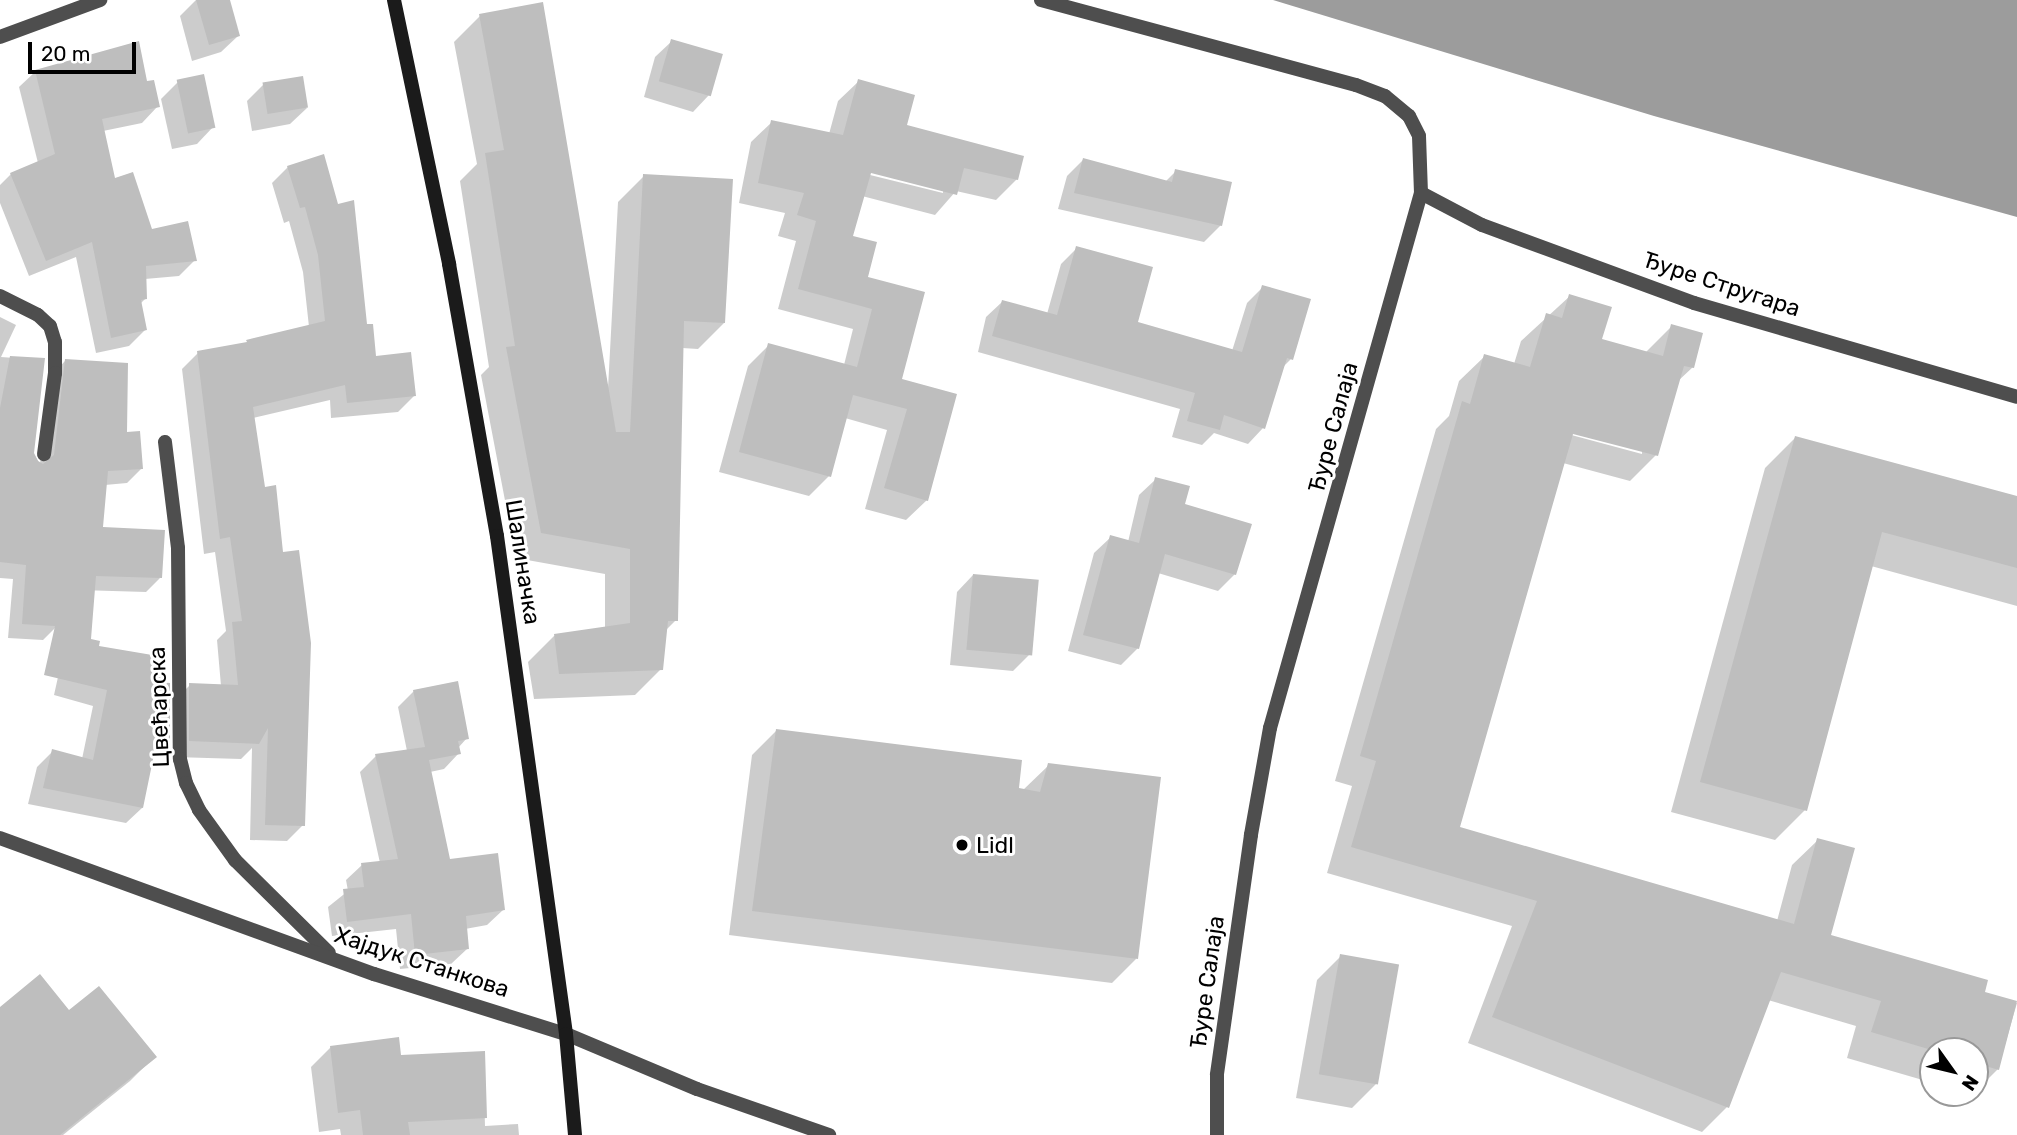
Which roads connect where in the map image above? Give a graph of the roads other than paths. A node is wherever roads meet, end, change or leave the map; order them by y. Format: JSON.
{"nodes":[{"id":1,"x":100,"y":0,"type":"edge"},
{"id":2,"x":394,"y":0,"type":"edge"},
{"id":3,"x":1041,"y":0,"type":"edge"},
{"id":4,"x":0,"y":37,"type":"edge"},
{"id":5,"x":1421,"y":192,"type":"junction"},
{"id":6,"x":0,"y":296,"type":"edge"},
{"id":7,"x":2017,"y":397,"type":"edge"},
{"id":8,"x":165,"y":442,"type":"dead end"},
{"id":9,"x":44,"y":454,"type":"dead end"},
{"id":10,"x":0,"y":838,"type":"edge"},
{"id":11,"x":333,"y":957,"type":"junction"},
{"id":12,"x":566,"y":1034,"type":"junction"},
{"id":13,"x":575,"y":1135,"type":"edge"},
{"id":14,"x":829,"y":1135,"type":"edge"},
{"id":15,"x":1217,"y":1135,"type":"edge"}],
"edges":[{"from":1,"to":4,"type":"street"},
{"from":2,"to":12,"type":"main road","name":"Шалиначка"},
{"from":3,"to":5,"type":"street","name":"Ђуре Салаја"},
{"from":5,"to":7,"type":"street","name":"Ђуре Стругара"},
{"from":5,"to":15,"type":"street","name":"Ђуре Салаја"},
{"from":6,"to":9,"type":"street"},
{"from":8,"to":11,"type":"street","name":"Цвећарска"},
{"from":10,"to":11,"type":"street","name":"Хајдук Станкова"},
{"from":11,"to":12,"type":"street","name":"Хајдук Станкова"},
{"from":12,"to":13,"type":"main road","name":"Шалиначка"},
{"from":12,"to":14,"type":"street","name":"Хајдук Станкова"}]}
